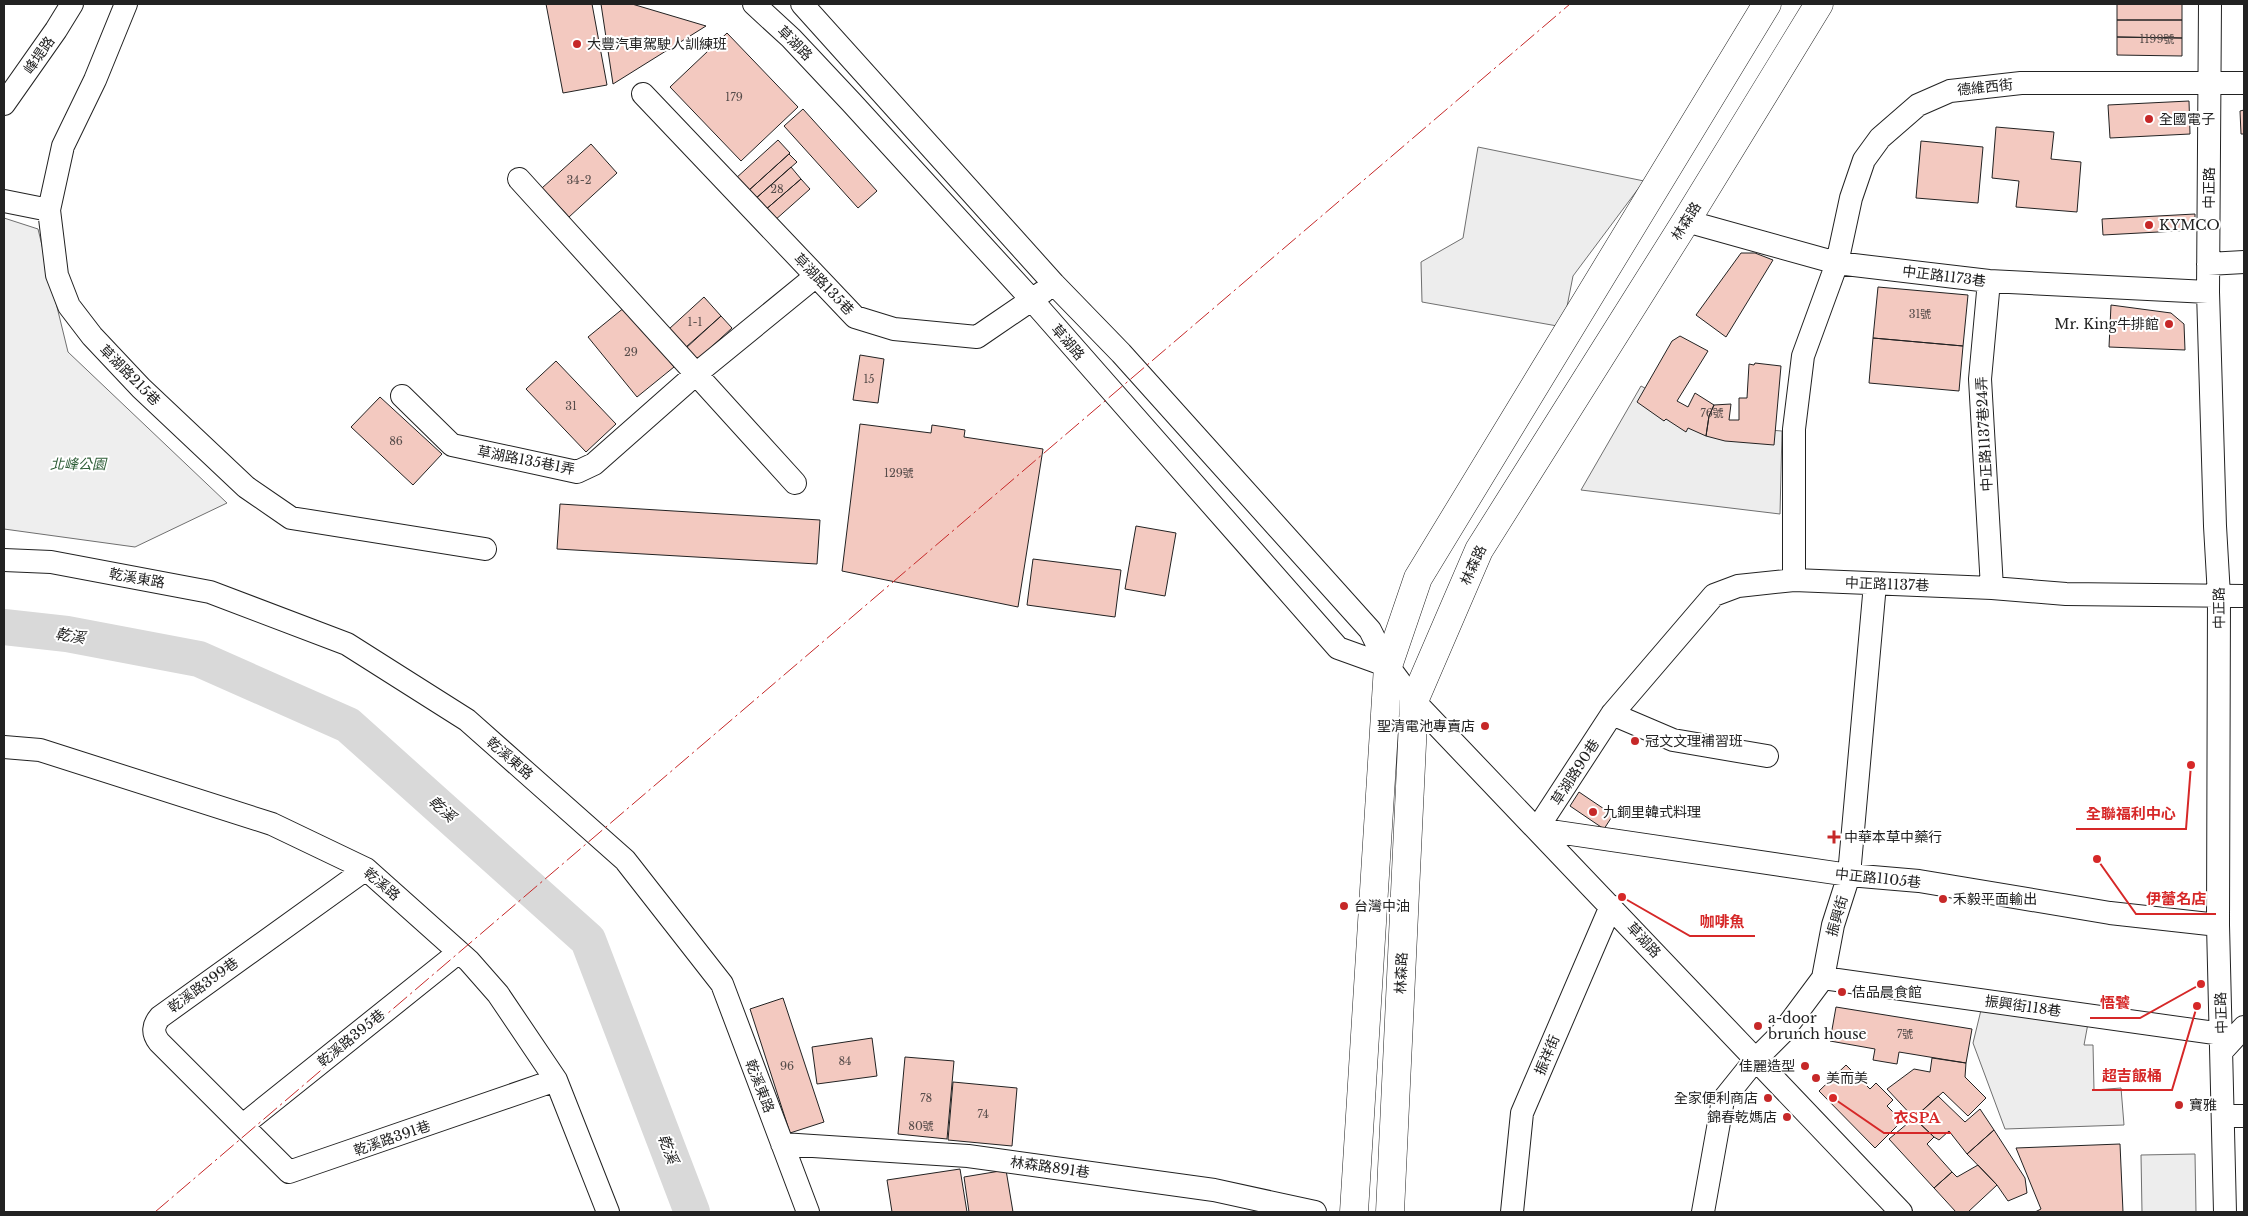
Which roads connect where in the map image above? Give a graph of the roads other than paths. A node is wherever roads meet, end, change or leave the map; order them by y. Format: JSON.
{"nodes":[{"id":1,"x":72,"y":4,"type":"edge"},
{"id":2,"x":126,"y":4,"type":"edge"},
{"id":3,"x":754,"y":4,"type":"edge"},
{"id":4,"x":802,"y":4,"type":"edge"},
{"id":5,"x":1767,"y":4,"type":"edge"},
{"id":6,"x":1819,"y":4,"type":"edge"},
{"id":7,"x":2210,"y":4,"type":"edge"},
{"id":8,"x":2210,"y":82,"type":"junction"},
{"id":9,"x":2244,"y":83,"type":"edge"},
{"id":10,"x":643,"y":94,"type":"dead end"},
{"id":11,"x":4,"y":104,"type":"edge"},
{"id":12,"x":519,"y":179,"type":"dead end"},
{"id":13,"x":4,"y":201,"type":"edge"},
{"id":14,"x":49,"y":210,"type":"junction"},
{"id":15,"x":1686,"y":221,"type":"junction"},
{"id":16,"x":2244,"y":262,"type":"edge"},
{"id":17,"x":1837,"y":263,"type":"junction"},
{"id":18,"x":2208,"y":264,"type":"junction"},
{"id":19,"x":816,"y":276,"type":"junction"},
{"id":20,"x":1988,"y":281,"type":"junction"},
{"id":21,"x":1054,"y":284,"type":"junction"},
{"id":22,"x":2208,"y":292,"type":"junction"},
{"id":23,"x":1031,"y":300,"type":"junction"},
{"id":24,"x":696,"y":374,"type":"junction"},
{"id":25,"x":402,"y":396,"type":"dead end"},
{"id":26,"x":795,"y":483,"type":"dead end"},
{"id":27,"x":485,"y":549,"type":"dead end"},
{"id":28,"x":4,"y":560,"type":"edge"},
{"id":29,"x":1794,"y":580,"type":"junction"},
{"id":30,"x":1875,"y":584,"type":"junction"},
{"id":31,"x":1992,"y":588,"type":"junction"},
{"id":32,"x":2220,"y":596,"type":"junction"},
{"id":33,"x":2244,"y":596,"type":"edge"},
{"id":34,"x":1388,"y":666,"type":"junction"},
{"id":35,"x":1414,"y":701,"type":"junction"},
{"id":36,"x":1612,"y":714,"type":"junction"},
{"id":37,"x":4,"y":747,"type":"edge"},
{"id":38,"x":1768,"y":756,"type":"dead end"},
{"id":39,"x":1537,"y":829,"type":"junction"},
{"id":40,"x":366,"y":868,"type":"junction"},
{"id":41,"x":1849,"y":875,"type":"junction"},
{"id":42,"x":1612,"y":906,"type":"junction"},
{"id":43,"x":2218,"y":925,"type":"junction"},
{"id":44,"x":459,"y":952,"type":"junction"},
{"id":45,"x":1823,"y":978,"type":"junction"},
{"id":46,"x":2244,"y":1027,"type":"edge"},
{"id":47,"x":2222,"y":1042,"type":"junction"},
{"id":48,"x":1756,"y":1059,"type":"junction"},
{"id":49,"x":556,"y":1080,"type":"junction"},
{"id":50,"x":2233,"y":1116,"type":"edge"},
{"id":51,"x":243,"y":1125,"type":"junction"},
{"id":52,"x":782,"y":1144,"type":"junction"},
{"id":53,"x":608,"y":1212,"type":"edge"},
{"id":54,"x":808,"y":1212,"type":"edge"},
{"id":55,"x":1315,"y":1212,"type":"edge"},
{"id":56,"x":1354,"y":1212,"type":"edge"},
{"id":57,"x":1390,"y":1212,"type":"edge"},
{"id":58,"x":1512,"y":1212,"type":"edge"},
{"id":59,"x":1703,"y":1212,"type":"edge"},
{"id":60,"x":1901,"y":1212,"type":"edge"},
{"id":61,"x":2225,"y":1212,"type":"edge"}],
"edges":[{"from":1,"to":11,"type":"street","name":"峰堤路"},
{"from":2,"to":14,"type":"street","name":"草湖路215巷"},
{"from":3,"to":23,"type":"street","name":"草湖路"},
{"from":4,"to":21,"type":"street","name":"草湖路"},
{"from":5,"to":34,"type":"main road"},
{"from":6,"to":15,"type":"main road","name":"林森路"},
{"from":7,"to":8,"type":"street","name":"中正路"},
{"from":8,"to":9,"type":"street","name":"德維西街"},
{"from":8,"to":17,"type":"street","name":"德維西街"},
{"from":8,"to":18,"type":"street","name":"中正路"},
{"from":10,"to":19,"type":"street","name":"草湖路135巷"},
{"from":12,"to":24,"type":"street"},
{"from":13,"to":14,"type":"street"},
{"from":14,"to":27,"type":"street","name":"草湖路215巷"},
{"from":15,"to":17,"type":"street","name":"中正路1173巷"},
{"from":15,"to":35,"type":"main road","name":"林森路"},
{"from":16,"to":18,"type":"street"},
{"from":17,"to":20,"type":"street","name":"中正路1173巷"},
{"from":17,"to":29,"type":"street","name":"德維西街"},
{"from":18,"to":22,"type":"street","name":"中正路"},
{"from":19,"to":23,"type":"street","name":"草湖路135巷"},
{"from":19,"to":24,"type":"street","name":"草湖路135巷1弄"},
{"from":20,"to":22,"type":"street","name":"中正路1173巷"},
{"from":20,"to":31,"type":"street","name":"中正路1137巷24弄"},
{"from":21,"to":23,"type":"street","name":"草湖路135巷"},
{"from":21,"to":34,"type":"street","name":"草湖路"},
{"from":22,"to":32,"type":"street","name":"中正路"},
{"from":23,"to":34,"type":"street","name":"草湖路"},
{"from":24,"to":25,"type":"street","name":"草湖路135巷1弄"},
{"from":24,"to":26,"type":"street"},
{"from":28,"to":52,"type":"street","name":"乾溪東路"},
{"from":29,"to":30,"type":"street","name":"中正路1137巷"},
{"from":29,"to":36,"type":"street","name":"中正路1137巷"},
{"from":30,"to":31,"type":"street","name":"中正路1137巷"},
{"from":30,"to":41,"type":"street","name":"振興街"},
{"from":31,"to":32,"type":"street","name":"中正路1137巷"},
{"from":32,"to":33,"type":"street","name":"中正路1137巷"},
{"from":32,"to":43,"type":"street","name":"中正路"},
{"from":34,"to":35,"type":"street","name":"草湖路"},
{"from":34,"to":56,"type":"main road"},
{"from":35,"to":39,"type":"street","name":"草湖路"},
{"from":35,"to":57,"type":"main road","name":"林森路"},
{"from":36,"to":38,"type":"street"},
{"from":36,"to":39,"type":"street","name":"草湖路90巷"},
{"from":37,"to":40,"type":"street","name":"乾溪路"},
{"from":39,"to":41,"type":"street","name":"中正路1105巷"},
{"from":39,"to":42,"type":"street","name":"草湖路"},
{"from":40,"to":44,"type":"street","name":"乾溪路"},
{"from":40,"to":51,"type":"street","name":"乾溪路399巷"},
{"from":41,"to":43,"type":"street","name":"中正路1105巷"},
{"from":41,"to":45,"type":"street","name":"振興街"},
{"from":42,"to":48,"type":"street","name":"草湖路"},
{"from":42,"to":58,"type":"street","name":"振祥街"},
{"from":43,"to":47,"type":"street","name":"中正路"},
{"from":44,"to":49,"type":"street","name":"乾溪路"},
{"from":44,"to":51,"type":"street","name":"乾溪路395巷"},
{"from":45,"to":47,"type":"street","name":"振興街118巷"},
{"from":45,"to":48,"type":"street","name":"振興街"},
{"from":46,"to":47,"type":"street"},
{"from":47,"to":50,"type":"street","name":"中正路"},
{"from":48,"to":59,"type":"street","name":"振興街"},
{"from":48,"to":60,"type":"street","name":"草湖路"},
{"from":49,"to":51,"type":"street","name":"乾溪路391巷"},
{"from":49,"to":53,"type":"street","name":"乾溪路"},
{"from":50,"to":61,"type":"street","name":"中正路"},
{"from":52,"to":54,"type":"street","name":"乾溪東路"},
{"from":52,"to":55,"type":"street","name":"林森路891巷"}]}
